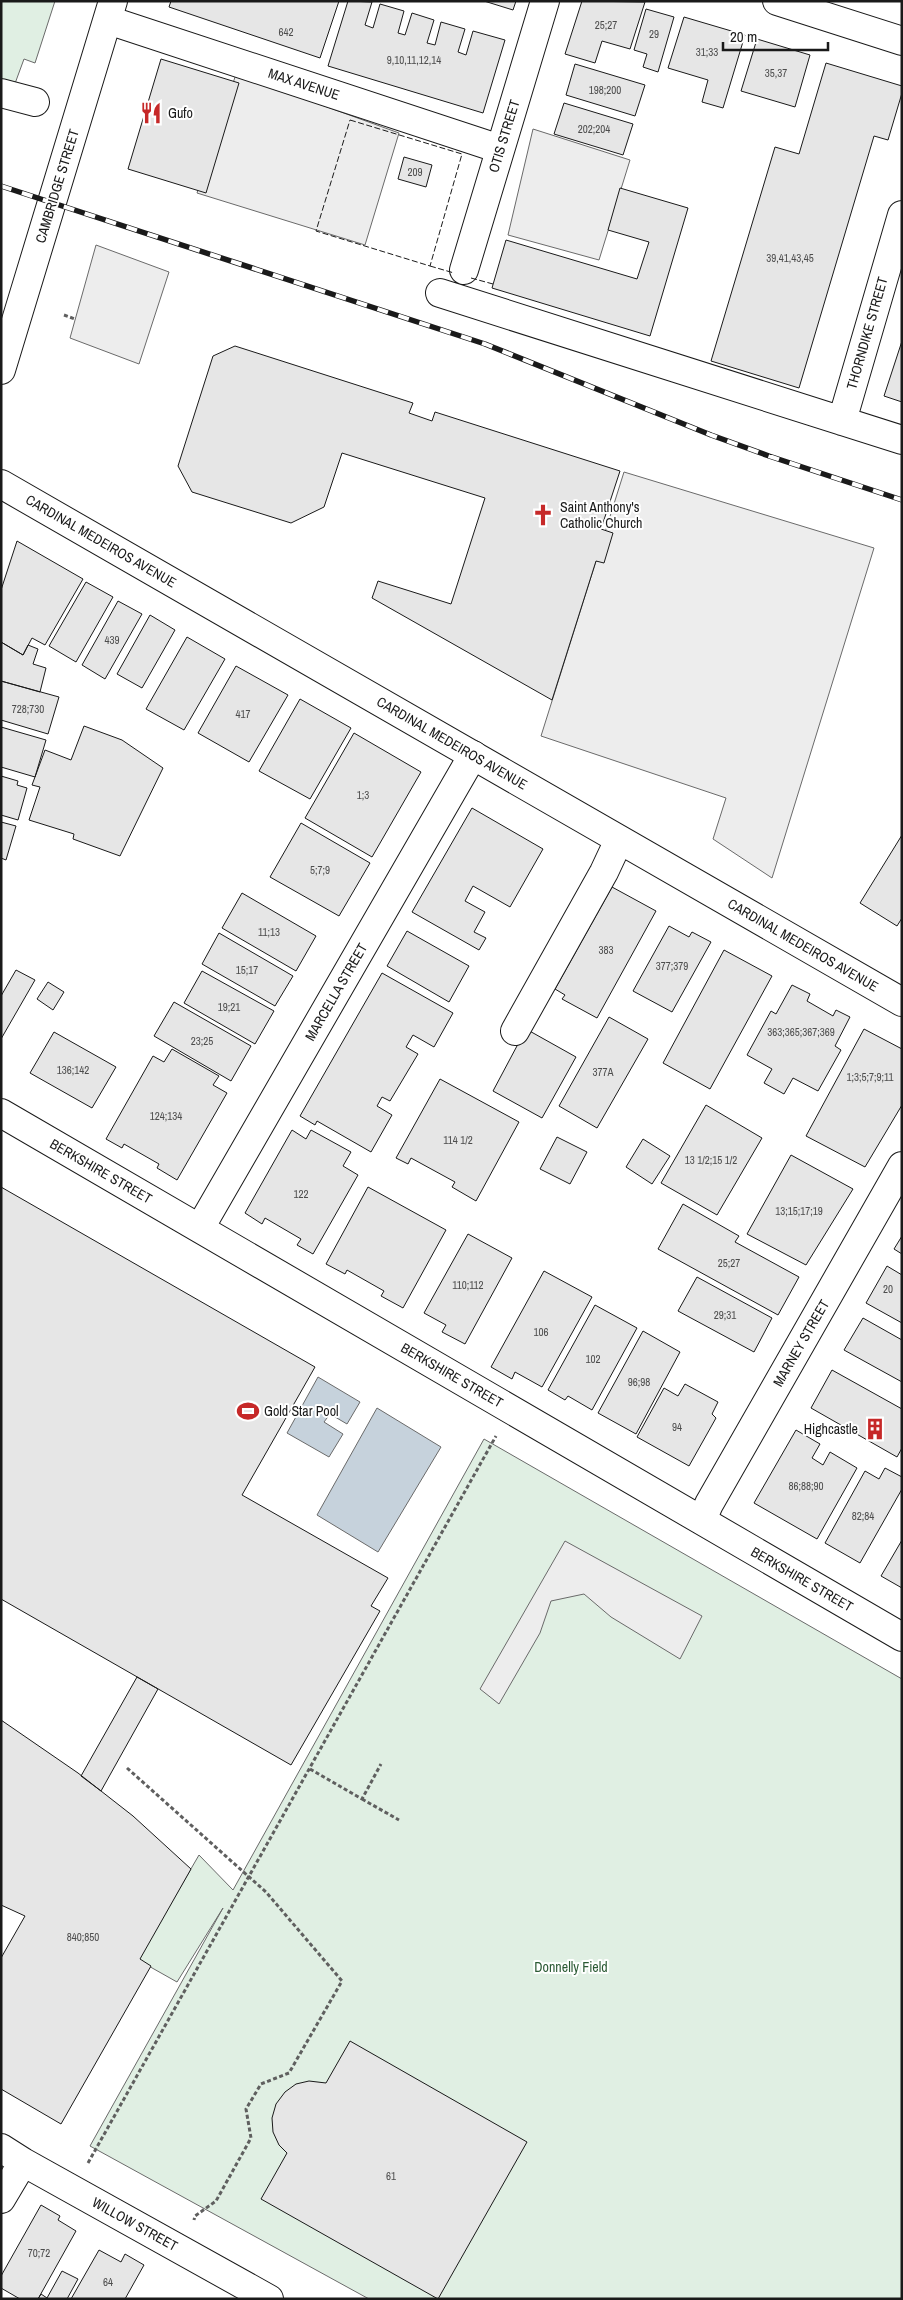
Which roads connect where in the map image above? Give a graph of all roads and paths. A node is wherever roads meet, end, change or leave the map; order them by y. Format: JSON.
{"nodes":[{"id":1,"x":545,"y":1,"type":"edge"},
{"id":2,"x":777,"y":1,"type":"edge"},
{"id":3,"x":110,"y":11,"type":"edge"},
{"id":4,"x":902,"y":41,"type":"edge"},
{"id":5,"x":1,"y":93,"type":"edge"},
{"id":6,"x":35,"y":102,"type":"dead end"},
{"id":7,"x":500,"y":149,"type":"junction"},
{"id":8,"x":902,"y":216,"type":"edge"},
{"id":9,"x":464,"y":270,"type":"dead end"},
{"id":10,"x":440,"y":293,"type":"dead end"},
{"id":11,"x":64,"y":315,"type":"dead end"},
{"id":12,"x":75,"y":319,"type":"dead end"},
{"id":13,"x":1,"y":370,"type":"edge"},
{"id":14,"x":842,"y":421,"type":"junction"},
{"id":15,"x":902,"y":440,"type":"edge"},
{"id":16,"x":1,"y":484,"type":"edge"},
{"id":17,"x":473,"y":755,"type":"junction"},
{"id":18,"x":619,"y":840,"type":"junction"},
{"id":19,"x":902,"y":1002,"type":"edge"},
{"id":20,"x":515,"y":1031,"type":"dead end"},
{"id":21,"x":1,"y":1113,"type":"edge"},
{"id":22,"x":902,"y":1166,"type":"edge"},
{"id":23,"x":200,"y":1228,"type":"junction"},
{"id":24,"x":511,"y":1409,"type":"junction"},
{"id":25,"x":702,"y":1520,"type":"junction"},
{"id":26,"x":902,"y":1637,"type":"edge"},
{"id":27,"x":381,"y":1764,"type":"dead end"},
{"id":28,"x":127,"y":1768,"type":"dead end"},
{"id":29,"x":310,"y":1769,"type":"junction"},
{"id":30,"x":362,"y":1799,"type":"junction"},
{"id":31,"x":399,"y":1820,"type":"dead end"},
{"id":32,"x":249,"y":1877,"type":"junction"},
{"id":33,"x":12,"y":2155,"type":"edge"},
{"id":34,"x":73,"y":2190,"type":"junction"},
{"id":35,"x":1,"y":2199,"type":"edge"},
{"id":36,"x":184,"y":2252,"type":"junction"},
{"id":37,"x":269,"y":2299,"type":"edge"}],
"edges":[{"from":1,"to":7,"type":"street","name":"OTIS STREET"},
{"from":2,"to":4,"type":"street"},
{"from":3,"to":7,"type":"street","name":"MAX AVENUE"},
{"from":3,"to":13,"type":"street","name":"CAMBRIDGE STREET"},
{"from":5,"to":6,"type":"street"},
{"from":7,"to":9,"type":"street","name":"OTIS STREET"},
{"from":8,"to":14,"type":"street","name":"THORNDIKE STREET"},
{"from":10,"to":14,"type":"street"},
{"from":11,"to":12,"type":"path"},
{"from":14,"to":15,"type":"street"},
{"from":16,"to":17,"type":"street","name":"CARDINAL MEDEIROS AVENUE"},
{"from":17,"to":18,"type":"street","name":"CARDINAL MEDEIROS AVENUE"},
{"from":17,"to":23,"type":"street","name":"MARCELLA STREET"},
{"from":18,"to":19,"type":"street","name":"CARDINAL MEDEIROS AVENUE"},
{"from":18,"to":20,"type":"street"},
{"from":21,"to":23,"type":"street","name":"BERKSHIRE STREET"},
{"from":22,"to":25,"type":"street","name":"MARNEY STREET"},
{"from":23,"to":24,"type":"street","name":"BERKSHIRE STREET"},
{"from":24,"to":25,"type":"street","name":"BERKSHIRE STREET"},
{"from":24,"to":29,"type":"path"},
{"from":25,"to":26,"type":"street","name":"BERKSHIRE STREET"},
{"from":27,"to":30,"type":"path"},
{"from":28,"to":32,"type":"path"},
{"from":29,"to":30,"type":"path"},
{"from":29,"to":32,"type":"path"},
{"from":30,"to":31,"type":"path"},
{"from":32,"to":34,"type":"path"},
{"from":32,"to":36,"type":"path"},
{"from":33,"to":34,"type":"street","name":"WILLOW STREET"},
{"from":33,"to":35,"type":"street"},
{"from":34,"to":36,"type":"street","name":"WILLOW STREET"},
{"from":36,"to":37,"type":"street","name":"WILLOW STREET"}]}
